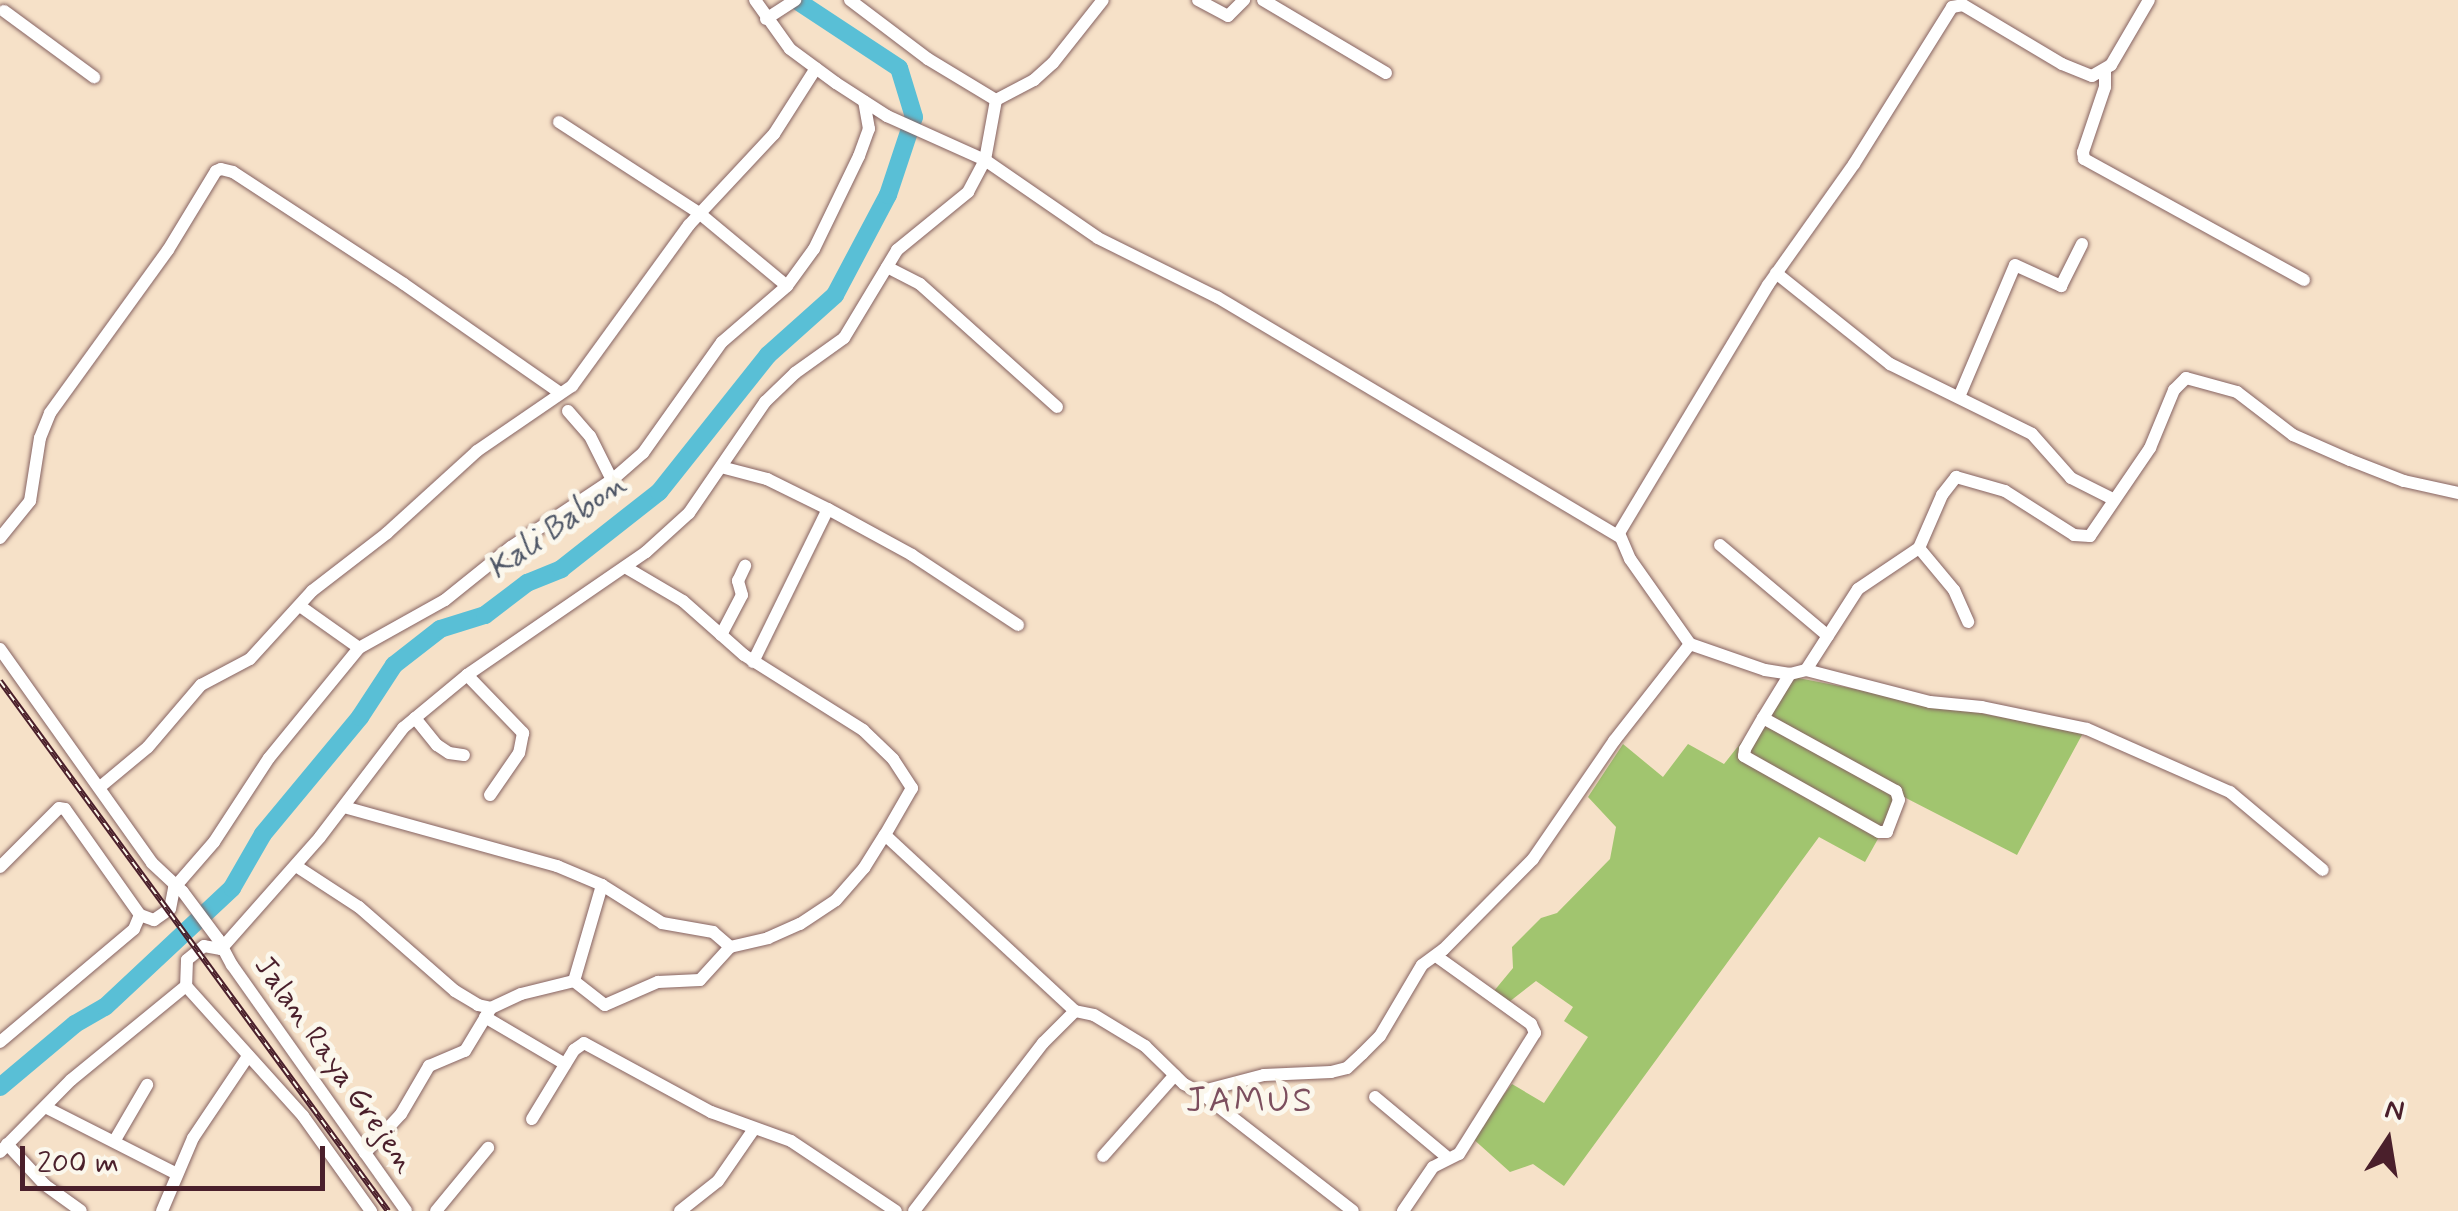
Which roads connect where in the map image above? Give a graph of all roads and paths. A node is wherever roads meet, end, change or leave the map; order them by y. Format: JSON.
{"nodes":[{"id":1,"x":756,"y":0,"type":"edge"},
{"id":2,"x":795,"y":0,"type":"edge"},
{"id":3,"x":850,"y":0,"type":"edge"},
{"id":4,"x":1103,"y":0,"type":"edge"},
{"id":5,"x":1198,"y":0,"type":"edge"},
{"id":6,"x":1244,"y":0,"type":"edge"},
{"id":7,"x":1263,"y":0,"type":"edge"},
{"id":8,"x":2150,"y":0,"type":"edge"},
{"id":9,"x":1952,"y":2,"type":"edge"},
{"id":10,"x":5,"y":7,"type":"edge"},
{"id":11,"x":771,"y":16,"type":"junction"},
{"id":12,"x":816,"y":68,"type":"junction"},
{"id":13,"x":2105,"y":72,"type":"junction"},
{"id":14,"x":1386,"y":73,"type":"dead end"},
{"id":15,"x":94,"y":77,"type":"dead end"},
{"id":16,"x":996,"y":100,"type":"junction"},
{"id":17,"x":864,"y":101,"type":"junction"},
{"id":18,"x":559,"y":122,"type":"dead end"},
{"id":19,"x":985,"y":160,"type":"junction"},
{"id":20,"x":700,"y":213,"type":"junction"},
{"id":21,"x":2082,"y":244,"type":"dead end"},
{"id":22,"x":887,"y":268,"type":"junction"},
{"id":23,"x":1776,"y":273,"type":"junction"},
{"id":24,"x":2304,"y":280,"type":"dead end"},
{"id":25,"x":787,"y":286,"type":"junction"},
{"id":26,"x":560,"y":393,"type":"junction"},
{"id":27,"x":1959,"y":397,"type":"junction"},
{"id":28,"x":1056,"y":407,"type":"dead end"},
{"id":29,"x":568,"y":411,"type":"dead end"},
{"id":30,"x":721,"y":467,"type":"junction"},
{"id":31,"x":612,"y":480,"type":"junction"},
{"id":32,"x":2458,"y":493,"type":"edge"},
{"id":33,"x":2113,"y":499,"type":"junction"},
{"id":34,"x":828,"y":509,"type":"junction"},
{"id":35,"x":1618,"y":537,"type":"junction"},
{"id":36,"x":0,"y":538,"type":"edge"},
{"id":37,"x":1720,"y":545,"type":"dead end"},
{"id":38,"x":1920,"y":548,"type":"junction"},
{"id":39,"x":625,"y":566,"type":"junction"},
{"id":40,"x":746,"y":566,"type":"dead end"},
{"id":41,"x":300,"y":606,"type":"junction"},
{"id":42,"x":1968,"y":622,"type":"dead end"},
{"id":43,"x":1018,"y":624,"type":"dead end"},
{"id":44,"x":721,"y":636,"type":"junction"},
{"id":45,"x":1828,"y":636,"type":"junction"},
{"id":46,"x":1690,"y":644,"type":"junction"},
{"id":47,"x":359,"y":648,"type":"junction"},
{"id":48,"x":0,"y":649,"type":"edge"},
{"id":49,"x":753,"y":662,"type":"junction"},
{"id":50,"x":1806,"y":670,"type":"junction"},
{"id":51,"x":1790,"y":674,"type":"junction"},
{"id":52,"x":468,"y":676,"type":"junction"},
{"id":53,"x":415,"y":718,"type":"junction"},
{"id":54,"x":1763,"y":718,"type":"junction"},
{"id":55,"x":464,"y":755,"type":"dead end"},
{"id":56,"x":100,"y":787,"type":"junction"},
{"id":57,"x":490,"y":795,"type":"dead end"},
{"id":58,"x":344,"y":807,"type":"junction"},
{"id":59,"x":884,"y":835,"type":"junction"},
{"id":60,"x":296,"y":866,"type":"junction"},
{"id":61,"x":0,"y":867,"type":"edge"},
{"id":62,"x":2323,"y":870,"type":"dead end"},
{"id":63,"x":602,"y":885,"type":"junction"},
{"id":64,"x":178,"y":890,"type":"junction"},
{"id":65,"x":140,"y":914,"type":"junction"},
{"id":66,"x":219,"y":944,"type":"junction"},
{"id":67,"x":730,"y":947,"type":"junction"},
{"id":68,"x":1436,"y":956,"type":"junction"},
{"id":69,"x":574,"y":980,"type":"junction"},
{"id":70,"x":186,"y":986,"type":"junction"},
{"id":71,"x":1074,"y":1010,"type":"junction"},
{"id":72,"x":488,"y":1012,"type":"junction"},
{"id":73,"x":0,"y":1041,"type":"edge"},
{"id":74,"x":248,"y":1056,"type":"junction"},
{"id":75,"x":566,"y":1064,"type":"junction"},
{"id":76,"x":1175,"y":1076,"type":"junction"},
{"id":77,"x":147,"y":1084,"type":"dead end"},
{"id":78,"x":1198,"y":1092,"type":"junction"},
{"id":79,"x":1375,"y":1097,"type":"dead end"},
{"id":80,"x":47,"y":1108,"type":"junction"},
{"id":81,"x":532,"y":1119,"type":"dead end"},
{"id":82,"x":754,"y":1129,"type":"junction"},
{"id":83,"x":115,"y":1140,"type":"junction"},
{"id":84,"x":4,"y":1148,"type":"edge"},
{"id":85,"x":488,"y":1148,"type":"dead end"},
{"id":86,"x":365,"y":1152,"type":"junction"},
{"id":87,"x":1103,"y":1156,"type":"dead end"},
{"id":88,"x":1448,"y":1158,"type":"junction"},
{"id":89,"x":177,"y":1174,"type":"junction"},
{"id":90,"x":697,"y":1206,"type":"edge"},
{"id":91,"x":81,"y":1211,"type":"edge"},
{"id":92,"x":162,"y":1211,"type":"edge"},
{"id":93,"x":371,"y":1211,"type":"edge"},
{"id":94,"x":406,"y":1211,"type":"edge"},
{"id":95,"x":436,"y":1211,"type":"edge"},
{"id":96,"x":680,"y":1211,"type":"edge"},
{"id":97,"x":896,"y":1211,"type":"edge"},
{"id":98,"x":914,"y":1211,"type":"edge"},
{"id":99,"x":1354,"y":1211,"type":"edge"},
{"id":100,"x":1403,"y":1211,"type":"edge"}],
"edges":[{"from":1,"to":11,"type":"street"},
{"from":2,"to":11,"type":"street"},
{"from":3,"to":16,"type":"street"},
{"from":4,"to":16,"type":"street"},
{"from":5,"to":6,"type":"street"},
{"from":7,"to":14,"type":"street"},
{"from":8,"to":13,"type":"street"},
{"from":9,"to":13,"type":"street"},
{"from":9,"to":23,"type":"street"},
{"from":10,"to":15,"type":"street"},
{"from":11,"to":12,"type":"street"},
{"from":12,"to":17,"type":"street"},
{"from":12,"to":20,"type":"street"},
{"from":13,"to":24,"type":"street"},
{"from":16,"to":19,"type":"street"},
{"from":17,"to":19,"type":"street"},
{"from":17,"to":25,"type":"street"},
{"from":18,"to":20,"type":"street"},
{"from":19,"to":22,"type":"street"},
{"from":19,"to":35,"type":"street"},
{"from":20,"to":25,"type":"street"},
{"from":20,"to":26,"type":"street"},
{"from":21,"to":27,"type":"street"},
{"from":22,"to":28,"type":"street"},
{"from":22,"to":30,"type":"street"},
{"from":23,"to":27,"type":"street"},
{"from":23,"to":35,"type":"street"},
{"from":25,"to":31,"type":"street"},
{"from":26,"to":36,"type":"street"},
{"from":26,"to":41,"type":"street"},
{"from":27,"to":33,"type":"street"},
{"from":29,"to":31,"type":"street"},
{"from":30,"to":34,"type":"street"},
{"from":30,"to":39,"type":"street"},
{"from":31,"to":47,"type":"street"},
{"from":32,"to":33,"type":"street"},
{"from":33,"to":38,"type":"street"},
{"from":34,"to":43,"type":"street"},
{"from":34,"to":49,"type":"street"},
{"from":35,"to":46,"type":"street"},
{"from":37,"to":45,"type":"street"},
{"from":38,"to":42,"type":"street"},
{"from":38,"to":45,"type":"street"},
{"from":39,"to":44,"type":"street"},
{"from":39,"to":52,"type":"street"},
{"from":40,"to":44,"type":"street"},
{"from":41,"to":47,"type":"street"},
{"from":41,"to":56,"type":"street"},
{"from":44,"to":49,"type":"street"},
{"from":45,"to":50,"type":"street"},
{"from":46,"to":51,"type":"street"},
{"from":46,"to":68,"type":"street"},
{"from":47,"to":64,"type":"street"},
{"from":48,"to":56,"type":"street","name":"Jalan Raya Grejen"},
{"from":49,"to":59,"type":"street"},
{"from":50,"to":51,"type":"street"},
{"from":50,"to":62,"type":"street"},
{"from":51,"to":54,"type":"street"},
{"from":52,"to":53,"type":"street"},
{"from":52,"to":57,"type":"street"},
{"from":53,"to":55,"type":"street"},
{"from":53,"to":58,"type":"street"},
{"from":54,"to":54,"type":"street"},
{"from":56,"to":64,"type":"street","name":"Jalan Raya Grejen"},
{"from":58,"to":60,"type":"street"},
{"from":58,"to":63,"type":"street"},
{"from":59,"to":67,"type":"street"},
{"from":59,"to":71,"type":"street"},
{"from":60,"to":66,"type":"street"},
{"from":60,"to":72,"type":"street"},
{"from":61,"to":65,"type":"street"},
{"from":63,"to":67,"type":"street"},
{"from":63,"to":69,"type":"street"},
{"from":64,"to":65,"type":"street"},
{"from":64,"to":66,"type":"street","name":"Jalan Raya Grejen"},
{"from":65,"to":73,"type":"street"},
{"from":66,"to":70,"type":"street"},
{"from":66,"to":86,"type":"street","name":"Jalan Raya Grejen"},
{"from":67,"to":69,"type":"street"},
{"from":68,"to":78,"type":"street"},
{"from":68,"to":88,"type":"street"},
{"from":69,"to":72,"type":"street"},
{"from":70,"to":74,"type":"street"},
{"from":70,"to":80,"type":"street"},
{"from":71,"to":76,"type":"street"},
{"from":71,"to":98,"type":"street"},
{"from":72,"to":75,"type":"street"},
{"from":72,"to":86,"type":"street"},
{"from":74,"to":89,"type":"street"},
{"from":74,"to":93,"type":"street"},
{"from":75,"to":81,"type":"street"},
{"from":75,"to":82,"type":"street"},
{"from":76,"to":78,"type":"street"},
{"from":76,"to":87,"type":"street"},
{"from":77,"to":83,"type":"street"},
{"from":78,"to":99,"type":"street"},
{"from":79,"to":88,"type":"street"},
{"from":80,"to":83,"type":"street"},
{"from":80,"to":84,"type":"street"},
{"from":82,"to":90,"type":"street"},
{"from":82,"to":97,"type":"street"},
{"from":83,"to":89,"type":"street"},
{"from":84,"to":91,"type":"street"},
{"from":85,"to":95,"type":"street"},
{"from":86,"to":94,"type":"street","name":"Jalan Raya Grejen"},
{"from":88,"to":100,"type":"street"},
{"from":89,"to":92,"type":"street"},
{"from":90,"to":96,"type":"street"}]}
